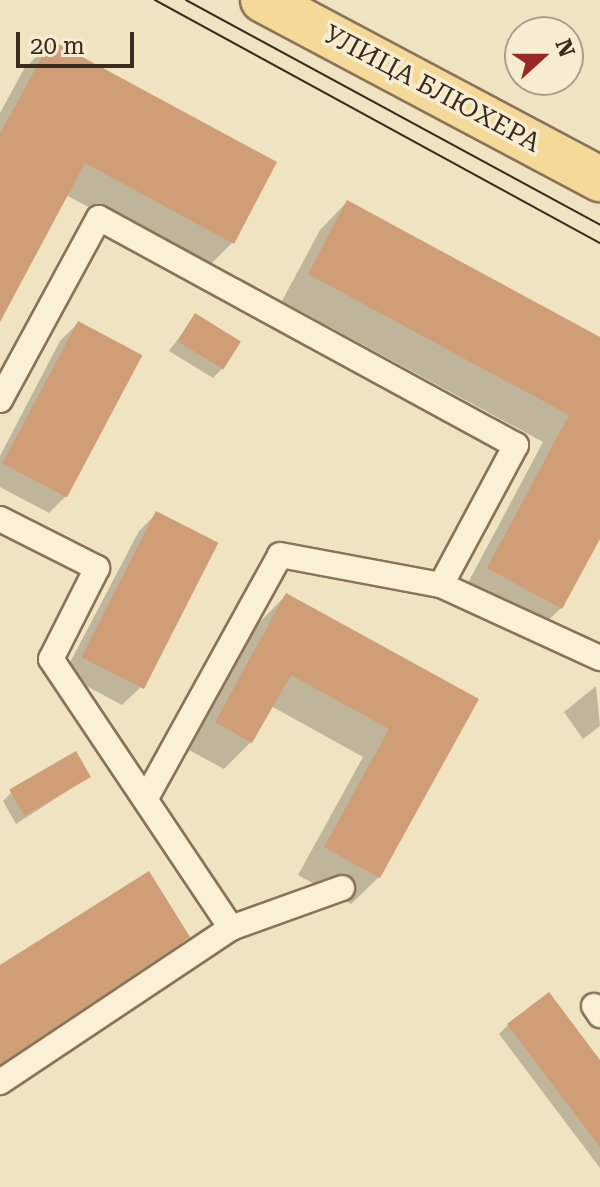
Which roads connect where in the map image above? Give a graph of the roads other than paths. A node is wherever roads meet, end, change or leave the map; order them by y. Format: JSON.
{"nodes":[{"id":1,"x":263,"y":0,"type":"edge"},
{"id":2,"x":599,"y":176,"type":"edge"},
{"id":3,"x":7,"y":371,"type":"edge"},
{"id":4,"x":0,"y":400,"type":"edge"},
{"id":5,"x":0,"y":519,"type":"edge"},
{"id":6,"x":441,"y":585,"type":"junction"},
{"id":7,"x":600,"y":658,"type":"edge"},
{"id":8,"x":146,"y":798,"type":"junction"},
{"id":9,"x":342,"y":888,"type":"dead end"},
{"id":10,"x":231,"y":928,"type":"junction"},
{"id":11,"x":0,"y":1082,"type":"edge"}],
"edges":[{"from":1,"to":2,"type":"main road","name":"УЛИЦА БЛЮХЕРА"},
{"from":3,"to":4,"type":"lane"},
{"from":3,"to":6,"type":"lane"},
{"from":5,"to":8,"type":"lane"},
{"from":6,"to":7,"type":"lane"},
{"from":6,"to":8,"type":"lane"},
{"from":8,"to":10,"type":"lane"},
{"from":9,"to":10,"type":"lane"},
{"from":10,"to":11,"type":"lane"}]}
